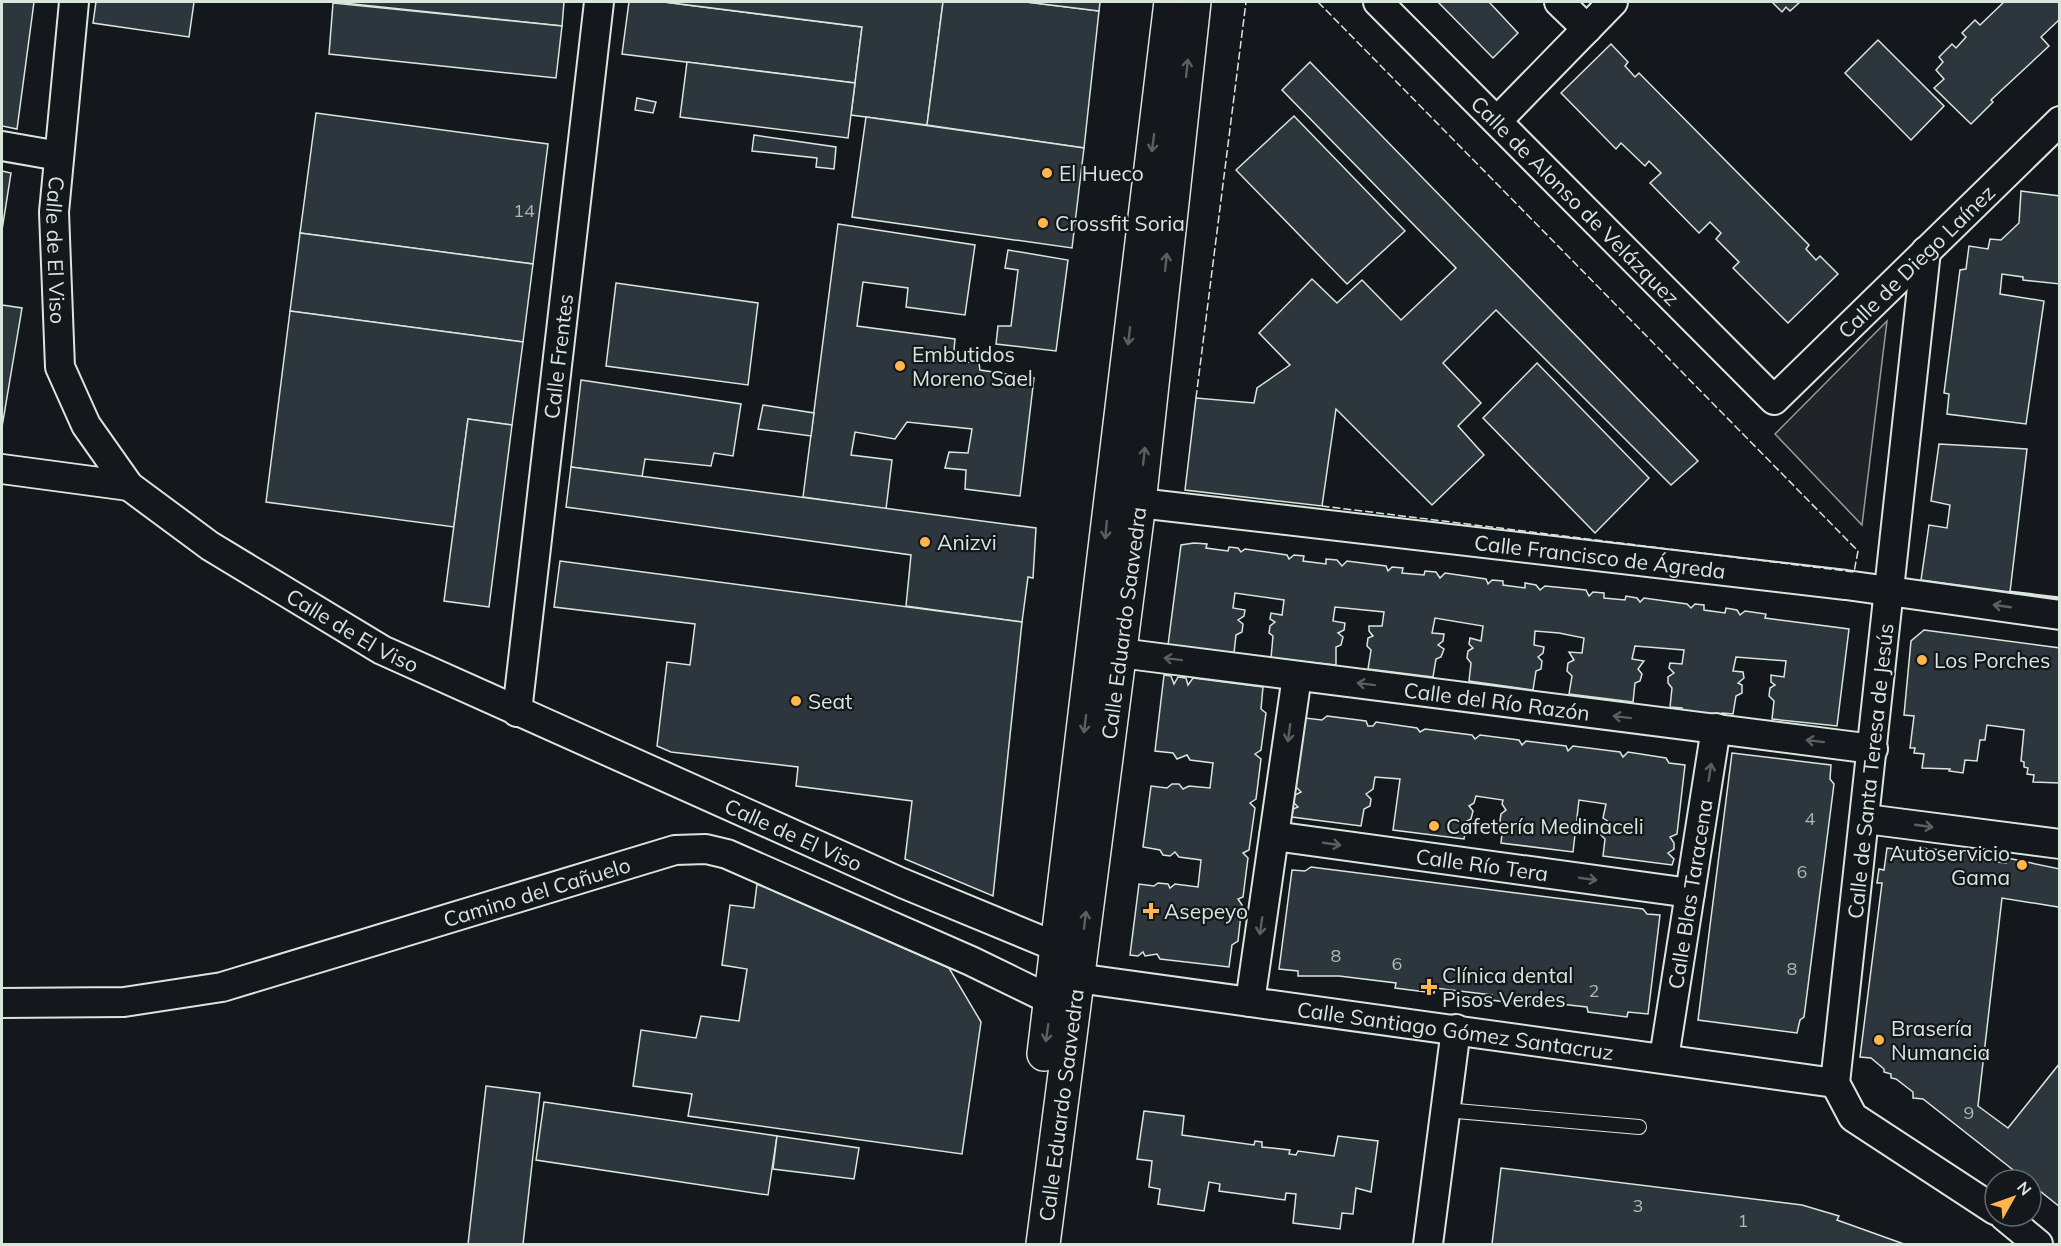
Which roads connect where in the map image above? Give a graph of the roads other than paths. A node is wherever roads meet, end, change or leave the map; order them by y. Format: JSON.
{"nodes":[{"id":1,"x":74,"y":2,"type":"edge"},
{"id":2,"x":599,"y":2,"type":"edge"},
{"id":3,"x":1171,"y":2,"type":"edge"},
{"id":4,"x":1194,"y":2,"type":"edge"},
{"id":5,"x":1378,"y":2,"type":"edge"},
{"id":6,"x":1559,"y":2,"type":"edge"},
{"id":7,"x":1613,"y":2,"type":"edge"},
{"id":8,"x":1587,"y":29,"type":"junction"},
{"id":9,"x":1497,"y":121,"type":"junction"},
{"id":10,"x":2060,"y":121,"type":"edge"},
{"id":11,"x":2,"y":146,"type":"edge"},
{"id":12,"x":59,"y":156,"type":"junction"},
{"id":13,"x":1926,"y":251,"type":"junction"},
{"id":14,"x":1774,"y":400,"type":"joint"},
{"id":15,"x":2,"y":469,"type":"edge"},
{"id":16,"x":129,"y":486,"type":"junction"},
{"id":17,"x":1139,"y":502,"type":"junction"},
{"id":18,"x":1890,"y":591,"type":"junction"},
{"id":19,"x":2060,"y":615,"type":"edge"},
{"id":20,"x":1120,"y":653,"type":"junction"},
{"id":21,"x":1297,"y":676,"type":"junction"},
{"id":22,"x":517,"y":712,"type":"junction"},
{"id":23,"x":1716,"y":728,"type":"junction"},
{"id":24,"x":1873,"y":749,"type":"junction"},
{"id":25,"x":1866,"y":819,"type":"junction"},
{"id":26,"x":1274,"y":836,"type":"junction"},
{"id":27,"x":2060,"y":844,"type":"edge"},
{"id":28,"x":1690,"y":893,"type":"junction"},
{"id":29,"x":1058,"y":947,"type":"junction"},
{"id":30,"x":1077,"y":978,"type":"junction"},
{"id":31,"x":1051,"y":1000,"type":"junction"},
{"id":32,"x":1250,"y":1002,"type":"junction"},
{"id":33,"x":2,"y":1003,"type":"edge"},
{"id":34,"x":1456,"y":1029,"type":"junction"},
{"id":35,"x":1664,"y":1058,"type":"junction"},
{"id":36,"x":1835,"y":1083,"type":"junction"},
{"id":37,"x":1445,"y":1110,"type":"junction"},
{"id":38,"x":1639,"y":1127,"type":"dead end"},
{"id":39,"x":1983,"y":1202,"type":"edge"},
{"id":40,"x":2018,"y":1228,"type":"edge"},
{"id":41,"x":1021,"y":1245,"type":"edge"},
{"id":42,"x":1043,"y":1245,"type":"edge"},
{"id":43,"x":1428,"y":1245,"type":"edge"},
{"id":44,"x":2038,"y":1245,"type":"edge"}],
"edges":[{"from":1,"to":12,"type":"street","name":"Calle de El Viso"},
{"from":2,"to":22,"type":"street","name":"Calle Frentes"},
{"from":3,"to":29,"type":"main road","name":"Calle Eduardo Saavedra","one_way":true},
{"from":17,"to":4,"type":"main road","name":"Calle Eduardo Saavedra","one_way":true},
{"from":5,"to":9,"type":"street","name":"Calle de Alonso de Velázquez"},
{"from":6,"to":8,"type":"street"},
{"from":7,"to":8,"type":"street"},
{"from":8,"to":9,"type":"street"},
{"from":9,"to":14,"type":"street","name":"Calle de Alonso de Velázquez"},
{"from":10,"to":13,"type":"street","name":"Calle de Diego Laínez"},
{"from":11,"to":12,"type":"street"},
{"from":12,"to":16,"type":"street","name":"Calle de El Viso"},
{"from":13,"to":14,"type":"street","name":"Calle de Diego Laínez"},
{"from":13,"to":18,"type":"street","name":"Calle de Santa Teresa de Jesús"},
{"from":15,"to":16,"type":"street"},
{"from":16,"to":22,"type":"street","name":"Calle de El Viso"},
{"from":17,"to":18,"type":"street","name":"Calle Francisco de Ágreda"},
{"from":17,"to":20,"type":"main road","name":"Calle Eduardo Saavedra"},
{"from":19,"to":18,"type":"street","name":"Calle Francisco de Ágreda","one_way":true},
{"from":18,"to":24,"type":"street","name":"Calle de Santa Teresa de Jesús"},
{"from":21,"to":20,"type":"street","name":"Calle del Río Razón","one_way":true},
{"from":30,"to":20,"type":"main road","name":"Calle Eduardo Saavedra","one_way":true},
{"from":23,"to":21,"type":"street","name":"Calle del Río Razón","one_way":true},
{"from":21,"to":26,"type":"street","one_way":true},
{"from":22,"to":29,"type":"street","name":"Calle de El Viso"},
{"from":24,"to":23,"type":"street","name":"Calle del Río Razón","one_way":true},
{"from":28,"to":23,"type":"street","name":"Calle Blas Taracena","one_way":true},
{"from":24,"to":25,"type":"street","name":"Calle de Santa Teresa de Jesús"},
{"from":25,"to":27,"type":"street","one_way":true},
{"from":25,"to":36,"type":"street","name":"Calle de Santa Teresa de Jesús"},
{"from":26,"to":28,"type":"street","name":"Calle Río Tera","one_way":true},
{"from":26,"to":32,"type":"street","one_way":true},
{"from":28,"to":35,"type":"street","name":"Calle Blas Taracena"},
{"from":29,"to":31,"type":"main road","name":"Calle Eduardo Saavedra"},
{"from":30,"to":32,"type":"street","name":"Calle Santiago Gómez Santacruz"},
{"from":30,"to":42,"type":"main road","name":"Calle Eduardo Saavedra"},
{"from":31,"to":33,"type":"street","name":"Camino del Cañuelo"},
{"from":31,"to":41,"type":"main road","name":"Calle Eduardo Saavedra","one_way":true},
{"from":32,"to":34,"type":"street","name":"Calle Santiago Gómez Santacruz"},
{"from":34,"to":35,"type":"street","name":"Calle Santiago Gómez Santacruz"},
{"from":34,"to":37,"type":"street"},
{"from":35,"to":36,"type":"street","name":"Calle Santiago Gómez Santacruz"},
{"from":36,"to":39,"type":"street"},
{"from":37,"to":38,"type":"lane"},
{"from":37,"to":43,"type":"street"},
{"from":40,"to":44,"type":"street"}]}
